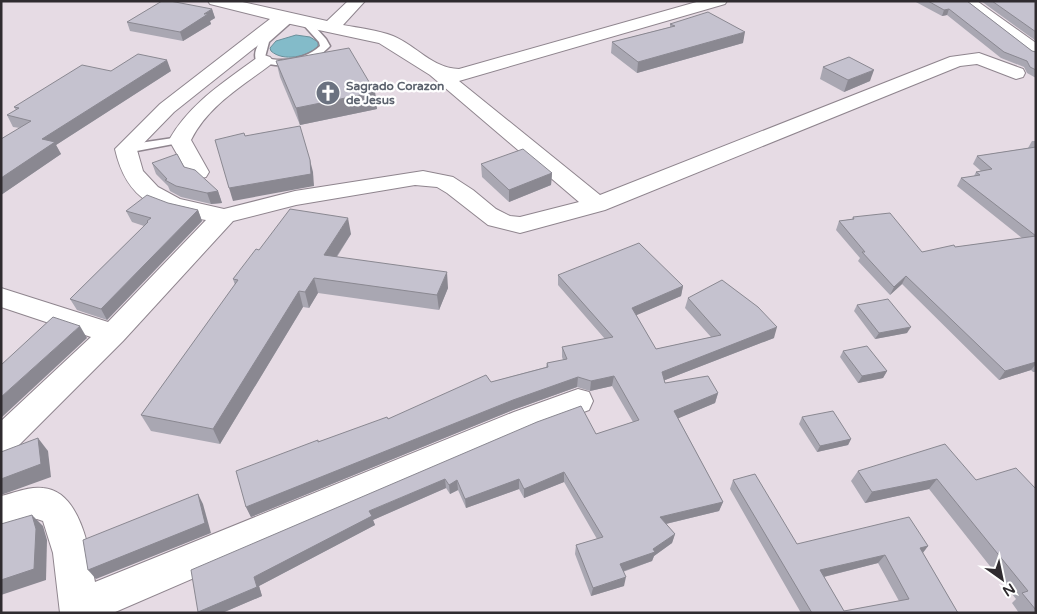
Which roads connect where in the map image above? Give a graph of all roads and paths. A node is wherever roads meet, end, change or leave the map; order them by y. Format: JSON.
{"nodes":[{"id":1,"x":216,"y":1,"type":"edge"},
{"id":2,"x":357,"y":1,"type":"edge"},
{"id":3,"x":719,"y":1,"type":"edge"},
{"id":4,"x":966,"y":1,"type":"edge"},
{"id":5,"x":293,"y":19,"type":"junction"},
{"id":6,"x":331,"y":27,"type":"junction"},
{"id":7,"x":1035,"y":51,"type":"edge"},
{"id":8,"x":264,"y":61,"type":"junction"},
{"id":9,"x":1016,"y":72,"type":"dead end"},
{"id":10,"x":438,"y":73,"type":"junction"},
{"id":11,"x":180,"y":140,"type":"junction"},
{"id":12,"x":126,"y":148,"type":"junction"},
{"id":13,"x":198,"y":172,"type":"edge"},
{"id":14,"x":598,"y":205,"type":"junction"},
{"id":15,"x":224,"y":216,"type":"junction"},
{"id":16,"x":1,"y":297,"type":"edge"},
{"id":17,"x":113,"y":334,"type":"junction"},
{"id":18,"x":578,"y":401,"type":"dead end"},
{"id":19,"x":1,"y":442,"type":"edge"},
{"id":20,"x":1,"y":512,"type":"edge"},
{"id":21,"x":79,"y":610,"type":"edge"}],
"edges":[{"from":1,"to":5,"type":"street"},
{"from":2,"to":6,"type":"street"},
{"from":3,"to":10,"type":"street"},
{"from":4,"to":7,"type":"street"},
{"from":5,"to":6,"type":"street"},
{"from":5,"to":8,"type":"lane"},
{"from":5,"to":8,"type":"lane"},
{"from":5,"to":12,"type":"street"},
{"from":6,"to":10,"type":"street"},
{"from":8,"to":11,"type":"street"},
{"from":9,"to":14,"type":"street"},
{"from":10,"to":14,"type":"street"},
{"from":11,"to":12,"type":"lane"},
{"from":11,"to":13,"type":"street"},
{"from":12,"to":15,"type":"street"},
{"from":14,"to":15,"type":"street"},
{"from":15,"to":17,"type":"street"},
{"from":16,"to":17,"type":"street"},
{"from":17,"to":19,"type":"street"},
{"from":18,"to":21,"type":"street"},
{"from":20,"to":21,"type":"street"}]}
